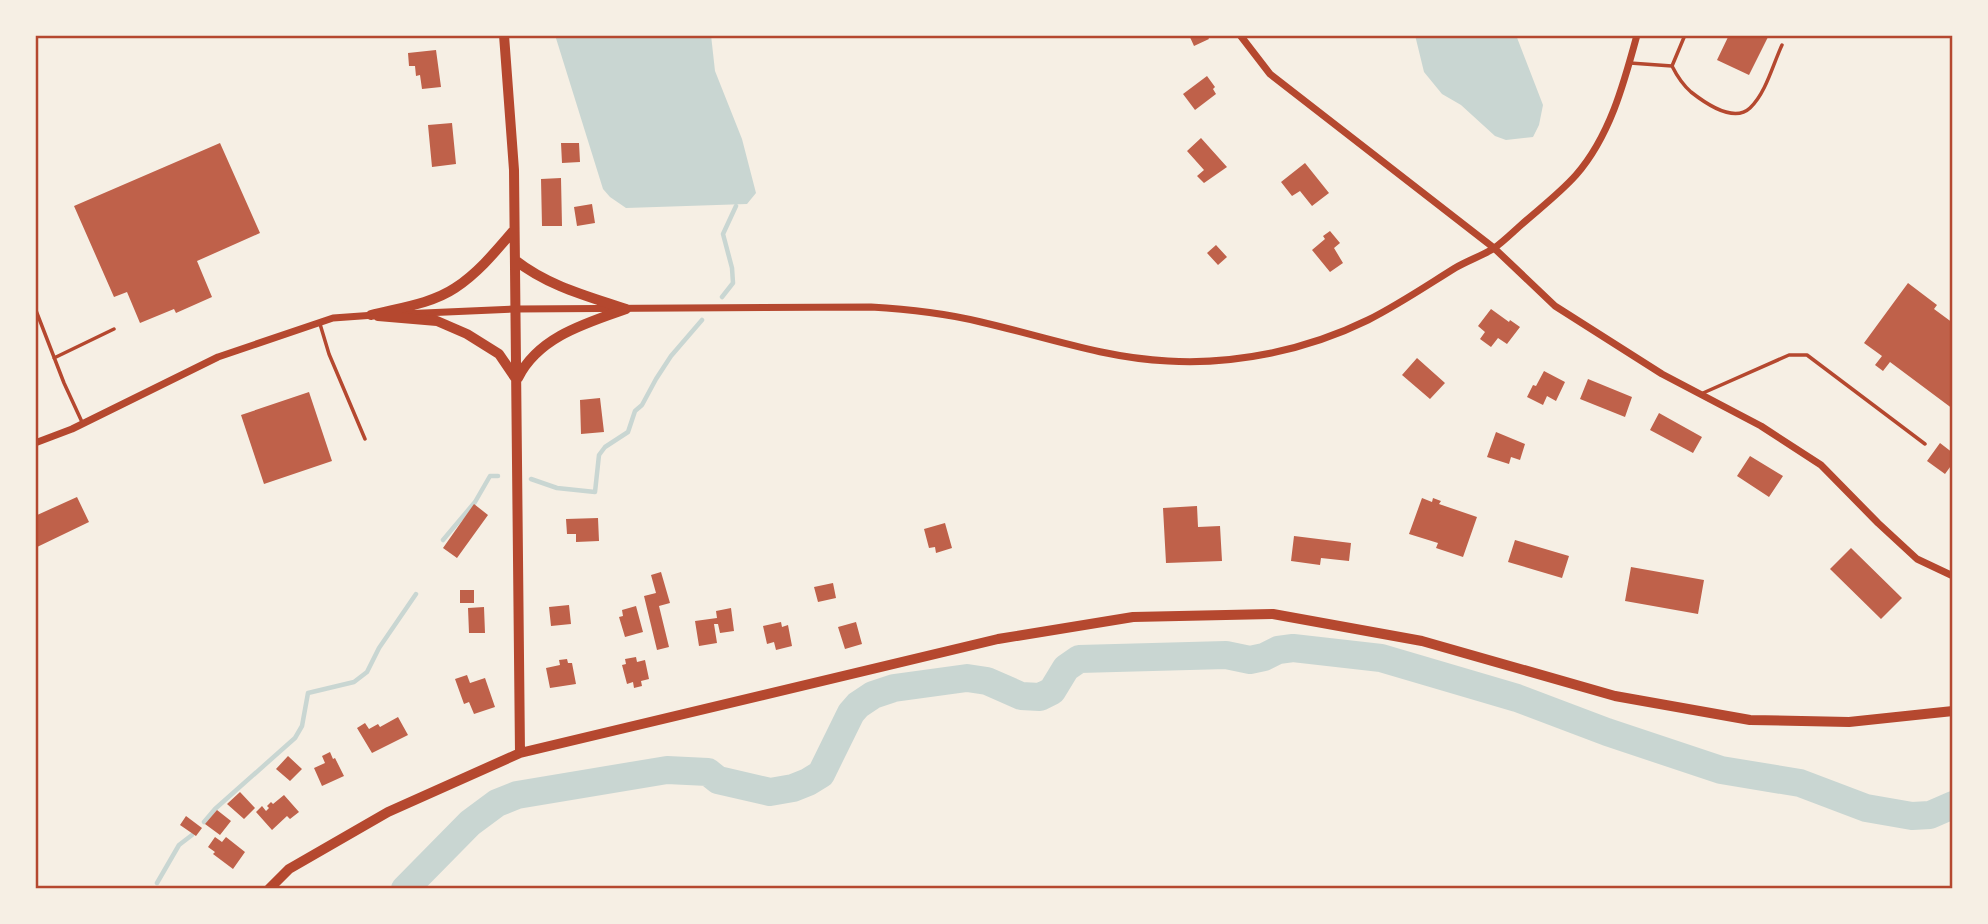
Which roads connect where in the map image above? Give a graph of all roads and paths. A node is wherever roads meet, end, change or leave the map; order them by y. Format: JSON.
{"nodes":[{"id":1,"x":504,"y":35,"type":"edge"},
{"id":2,"x":1240,"y":35,"type":"edge"},
{"id":3,"x":1637,"y":35,"type":"edge"},
{"id":4,"x":1685,"y":35,"type":"edge"},
{"id":5,"x":1782,"y":45,"type":"dead end"},
{"id":6,"x":1630,"y":63,"type":"junction"},
{"id":7,"x":1672,"y":66,"type":"junction"},
{"id":8,"x":514,"y":230,"type":"junction"},
{"id":9,"x":1494,"y":248,"type":"junction"},
{"id":10,"x":515,"y":260,"type":"junction"},
{"id":11,"x":35,"y":308,"type":"edge"},
{"id":12,"x":516,"y":309,"type":"junction"},
{"id":13,"x":626,"y":309,"type":"junction"},
{"id":14,"x":371,"y":316,"type":"junction"},
{"id":15,"x":320,"y":322,"type":"junction"},
{"id":16,"x":114,"y":329,"type":"dead end"},
{"id":17,"x":54,"y":358,"type":"junction"},
{"id":18,"x":517,"y":381,"type":"junction"},
{"id":19,"x":1701,"y":394,"type":"junction"},
{"id":20,"x":83,"y":424,"type":"junction"},
{"id":21,"x":365,"y":439,"type":"dead end"},
{"id":22,"x":35,"y":443,"type":"edge"},
{"id":23,"x":1925,"y":444,"type":"dead end"},
{"id":24,"x":1953,"y":576,"type":"edge"},
{"id":25,"x":1953,"y":711,"type":"edge"},
{"id":26,"x":520,"y":753,"type":"junction"},
{"id":27,"x":269,"y":889,"type":"edge"}],
"edges":[{"from":1,"to":8,"type":"main road"},
{"from":2,"to":9,"type":"street"},
{"from":3,"to":6,"type":"street"},
{"from":4,"to":7,"type":"lane"},
{"from":5,"to":7,"type":"lane"},
{"from":6,"to":7,"type":"lane"},
{"from":6,"to":9,"type":"street"},
{"from":8,"to":10,"type":"main road"},
{"from":8,"to":14,"type":"main road"},
{"from":9,"to":13,"type":"street"},
{"from":9,"to":19,"type":"street"},
{"from":10,"to":12,"type":"main road"},
{"from":10,"to":13,"type":"main road"},
{"from":11,"to":17,"type":"lane"},
{"from":12,"to":13,"type":"street"},
{"from":12,"to":14,"type":"street"},
{"from":12,"to":18,"type":"main road"},
{"from":13,"to":18,"type":"main road"},
{"from":14,"to":15,"type":"street"},
{"from":14,"to":18,"type":"main road"},
{"from":15,"to":20,"type":"street"},
{"from":15,"to":21,"type":"lane"},
{"from":16,"to":17,"type":"lane"},
{"from":17,"to":20,"type":"lane"},
{"from":18,"to":26,"type":"main road"},
{"from":19,"to":23,"type":"lane"},
{"from":19,"to":24,"type":"street"},
{"from":20,"to":22,"type":"street"},
{"from":25,"to":26,"type":"main road"},
{"from":26,"to":27,"type":"main road"}]}
